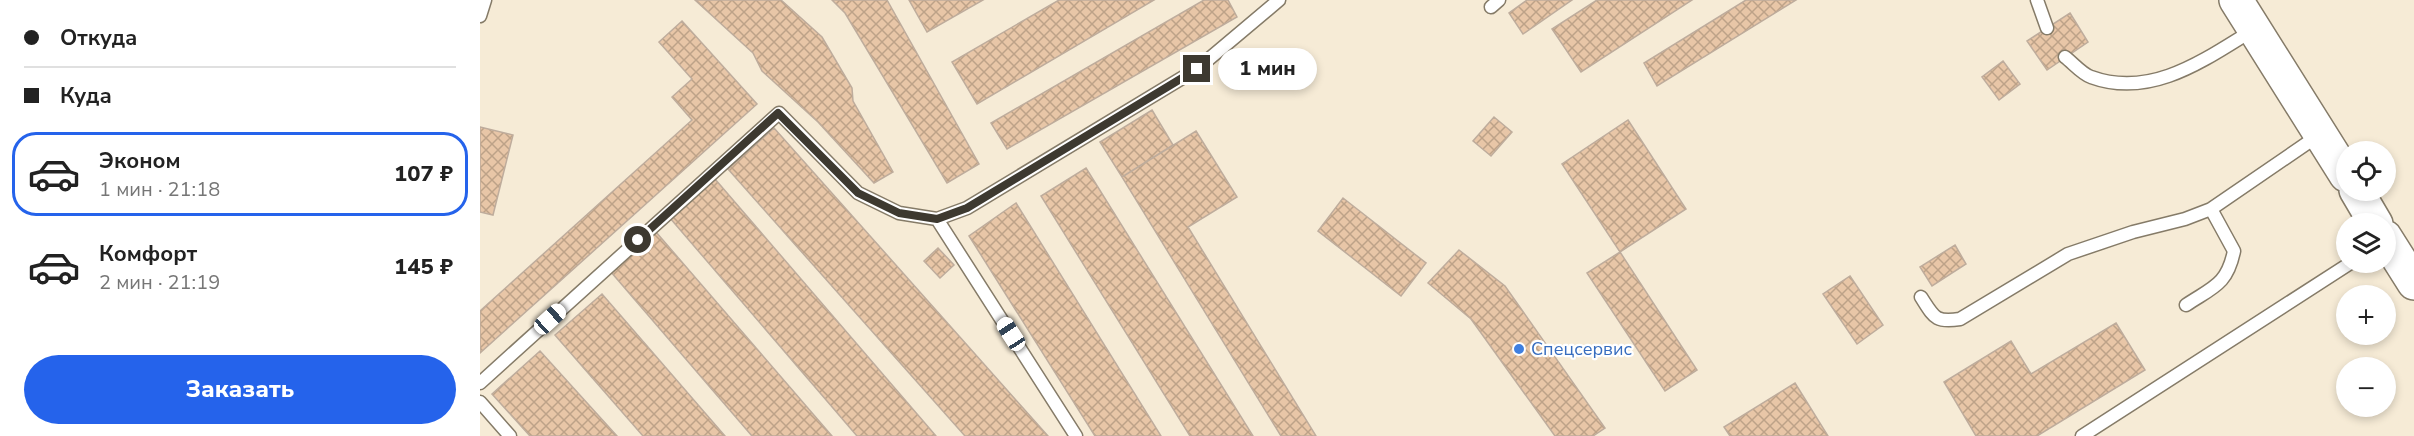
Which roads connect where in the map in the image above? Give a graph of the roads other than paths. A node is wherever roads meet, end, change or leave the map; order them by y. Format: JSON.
{"nodes":[{"id":1,"x":484,"y":0,"type":"edge"},
{"id":2,"x":1279,"y":0,"type":"edge"},
{"id":3,"x":2037,"y":0,"type":"edge"},
{"id":4,"x":2236,"y":0,"type":"edge"},
{"id":5,"x":480,"y":16,"type":"edge"},
{"id":6,"x":2047,"y":28,"type":"dead end"},
{"id":7,"x":2254,"y":29,"type":"junction"},
{"id":8,"x":2065,"y":57,"type":"dead end"},
{"id":9,"x":2320,"y":134,"type":"junction"},
{"id":10,"x":2336,"y":160,"type":"edge"},
{"id":11,"x":2211,"y":209,"type":"junction"},
{"id":12,"x":937,"y":219,"type":"junction"},
{"id":13,"x":2336,"y":272,"type":"edge"},
{"id":14,"x":1921,"y":297,"type":"dead end"},
{"id":15,"x":2186,"y":305,"type":"dead end"},
{"id":16,"x":480,"y":383,"type":"edge"},
{"id":17,"x":480,"y":402,"type":"edge"},
{"id":18,"x":510,"y":436,"type":"edge"},
{"id":19,"x":1076,"y":436,"type":"edge"},
{"id":20,"x":2082,"y":436,"type":"edge"}],
"edges":[{"from":1,"to":5,"type":"lane"},
{"from":2,"to":12,"type":"lane"},
{"from":3,"to":6,"type":"lane"},
{"from":4,"to":7,"type":"main road"},
{"from":7,"to":8,"type":"lane"},
{"from":7,"to":9,"type":"main road"},
{"from":9,"to":10,"type":"main road"},
{"from":9,"to":11,"type":"lane"},
{"from":11,"to":14,"type":"lane"},
{"from":11,"to":15,"type":"lane"},
{"from":12,"to":16,"type":"lane"},
{"from":12,"to":19,"type":"lane"},
{"from":13,"to":20,"type":"lane"},
{"from":17,"to":18,"type":"lane"}]}
